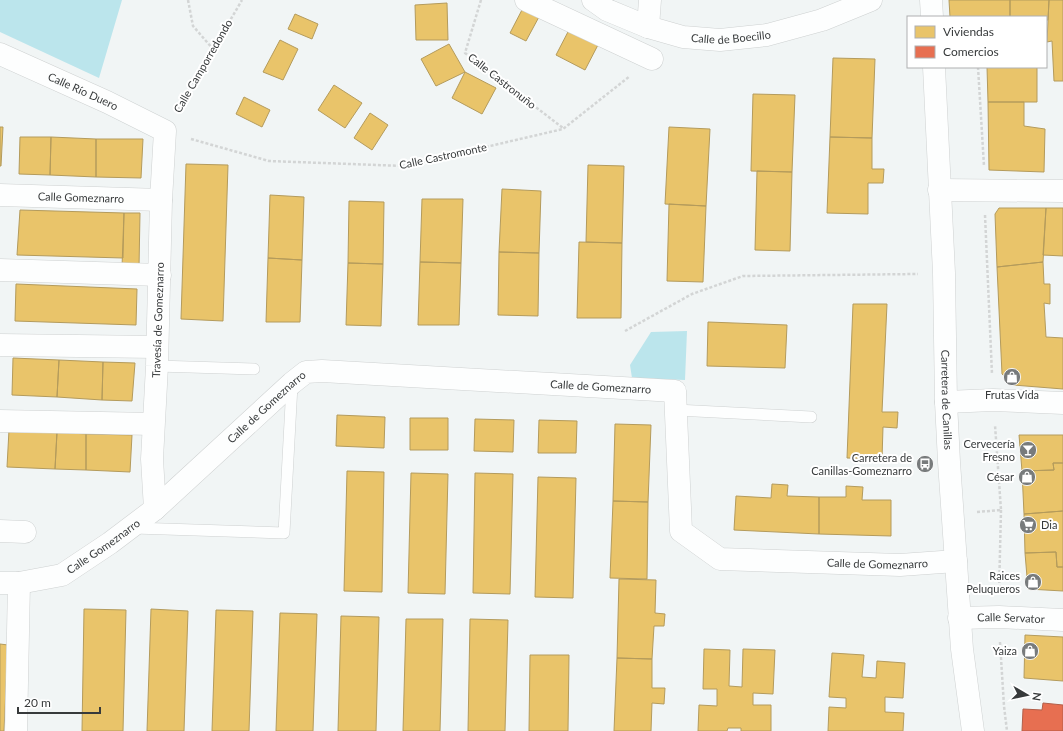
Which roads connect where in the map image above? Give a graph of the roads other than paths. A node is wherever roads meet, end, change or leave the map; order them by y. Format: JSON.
{"nodes":[{"id":1,"x":526,"y":0,"type":"edge"},
{"id":2,"x":593,"y":0,"type":"edge"},
{"id":3,"x":650,"y":0,"type":"edge"},
{"id":4,"x":871,"y":0,"type":"edge"},
{"id":5,"x":931,"y":0,"type":"edge"},
{"id":6,"x":932,"y":16,"type":"edge"},
{"id":7,"x":648,"y":27,"type":"junction"},
{"id":8,"x":0,"y":54,"type":"edge"},
{"id":9,"x":652,"y":59,"type":"road end"},
{"id":10,"x":934,"y":68,"type":"edge"},
{"id":11,"x":165,"y":131,"type":"joint"},
{"id":12,"x":939,"y":190,"type":"junction"},
{"id":13,"x":1063,"y":191,"type":"edge"},
{"id":14,"x":0,"y":195,"type":"edge"},
{"id":15,"x":161,"y":200,"type":"junction"},
{"id":16,"x":0,"y":270,"type":"edge"},
{"id":17,"x":160,"y":275,"type":"junction"},
{"id":18,"x":0,"y":345,"type":"edge"},
{"id":19,"x":157,"y":357,"type":"junction"},
{"id":20,"x":254,"y":369,"type":"dead end"},
{"id":21,"x":292,"y":383,"type":"junction"},
{"id":22,"x":946,"y":402,"type":"junction"},
{"id":23,"x":1063,"y":403,"type":"edge"},
{"id":24,"x":676,"y":410,"type":"junction"},
{"id":25,"x":811,"y":417,"type":"dead end"},
{"id":26,"x":0,"y":421,"type":"edge"},
{"id":27,"x":153,"y":424,"type":"junction"},
{"id":28,"x":155,"y":508,"type":"junction"},
{"id":29,"x":131,"y":528,"type":"junction"},
{"id":30,"x":0,"y":531,"type":"edge"},
{"id":31,"x":25,"y":532,"type":"dead end"},
{"id":32,"x":956,"y":561,"type":"junction"},
{"id":33,"x":9,"y":583,"type":"edge"},
{"id":34,"x":959,"y":618,"type":"junction"},
{"id":35,"x":1063,"y":620,"type":"edge"},
{"id":36,"x":16,"y":731,"type":"edge"},
{"id":37,"x":973,"y":731,"type":"edge"}],
"edges":[{"from":1,"to":9,"type":"street"},
{"from":2,"to":7,"type":"street","name":"Calle de Boecillo"},
{"from":3,"to":7,"type":"street"},
{"from":4,"to":7,"type":"street","name":"Calle de Boecillo"},
{"from":5,"to":6,"type":"street"},
{"from":8,"to":11,"type":"street","name":"Calle Río Duero"},
{"from":10,"to":12,"type":"street","name":"Carretera de Canillas"},
{"from":11,"to":15,"type":"street","name":"Travesía de Gomeznarro"},
{"from":12,"to":13,"type":"street"},
{"from":12,"to":22,"type":"street","name":"Carretera de Canillas"},
{"from":14,"to":15,"type":"street","name":"Calle Gomeznarro"},
{"from":15,"to":17,"type":"street","name":"Travesía de Gomeznarro"},
{"from":16,"to":17,"type":"street"},
{"from":17,"to":19,"type":"street","name":"Travesía de Gomeznarro"},
{"from":18,"to":19,"type":"street"},
{"from":19,"to":20,"type":"lane"},
{"from":19,"to":27,"type":"street","name":"Travesía de Gomeznarro"},
{"from":21,"to":24,"type":"street","name":"Calle de Gomeznarro"},
{"from":21,"to":28,"type":"street","name":"Calle de Gomeznarro"},
{"from":21,"to":29,"type":"lane"},
{"from":22,"to":23,"type":"street"},
{"from":22,"to":32,"type":"street","name":"Carretera de Canillas"},
{"from":24,"to":25,"type":"lane"},
{"from":24,"to":32,"type":"street","name":"Calle de Gomeznarro"},
{"from":26,"to":27,"type":"street"},
{"from":27,"to":28,"type":"street","name":"Travesía de Gomeznarro"},
{"from":28,"to":29,"type":"street","name":"Calle Gomeznarro"},
{"from":29,"to":33,"type":"street","name":"Calle Gomeznarro"},
{"from":30,"to":31,"type":"street"},
{"from":32,"to":34,"type":"street","name":"Carretera de Canillas"},
{"from":33,"to":36,"type":"street"},
{"from":34,"to":35,"type":"street","name":"Calle Servator"},
{"from":34,"to":37,"type":"street","name":"Carretera de Canillas"}]}
